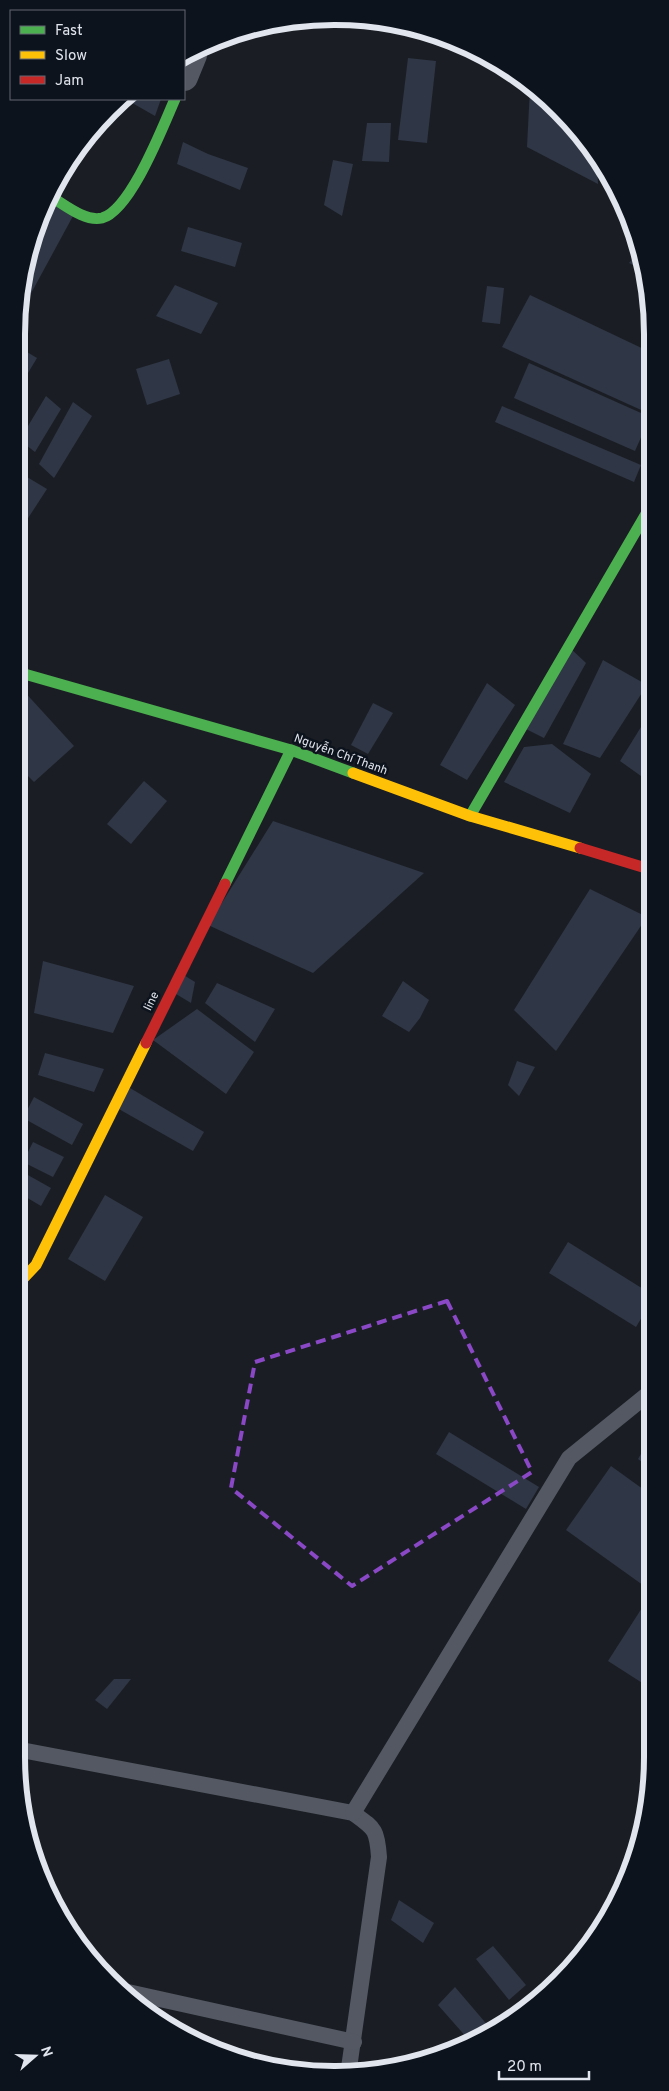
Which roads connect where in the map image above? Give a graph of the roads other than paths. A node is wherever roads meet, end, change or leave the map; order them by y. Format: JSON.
{"nodes":[{"id":1,"x":191,"y":61,"type":"edge"},
{"id":2,"x":185,"y":75,"type":"edge"},
{"id":3,"x":175,"y":100,"type":"edge"},
{"id":4,"x":56,"y":200,"type":"edge"},
{"id":5,"x":644,"y":517,"type":"edge"},
{"id":6,"x":25,"y":674,"type":"edge"},
{"id":7,"x":292,"y":750,"type":"junction"},
{"id":8,"x":470,"y":816,"type":"junction"},
{"id":9,"x":644,"y":868,"type":"edge"},
{"id":10,"x":25,"y":1277,"type":"edge"},
{"id":11,"x":644,"y":1397,"type":"edge"},
{"id":12,"x":25,"y":1751,"type":"edge"},
{"id":13,"x":353,"y":1813,"type":"junction"},
{"id":14,"x":136,"y":1994,"type":"edge"},
{"id":15,"x":354,"y":2042,"type":"junction"},
{"id":16,"x":350,"y":2065,"type":"edge"}],
"edges":[{"from":1,"to":2,"type":"street"},
{"from":3,"to":4,"type":"street"},
{"from":5,"to":8,"type":"street"},
{"from":6,"to":7,"type":"street","name":"Nguyễn Chí Thanh"},
{"from":7,"to":8,"type":"street","name":"Nguyễn Chí Thanh"},
{"from":7,"to":10,"type":"street","name":"line"},
{"from":8,"to":9,"type":"street","name":"Nguyễn Chí Thanh"},
{"from":11,"to":13,"type":"lane"},
{"from":12,"to":13,"type":"lane"},
{"from":13,"to":15,"type":"lane"},
{"from":14,"to":15,"type":"lane"},
{"from":15,"to":16,"type":"lane"}]}
